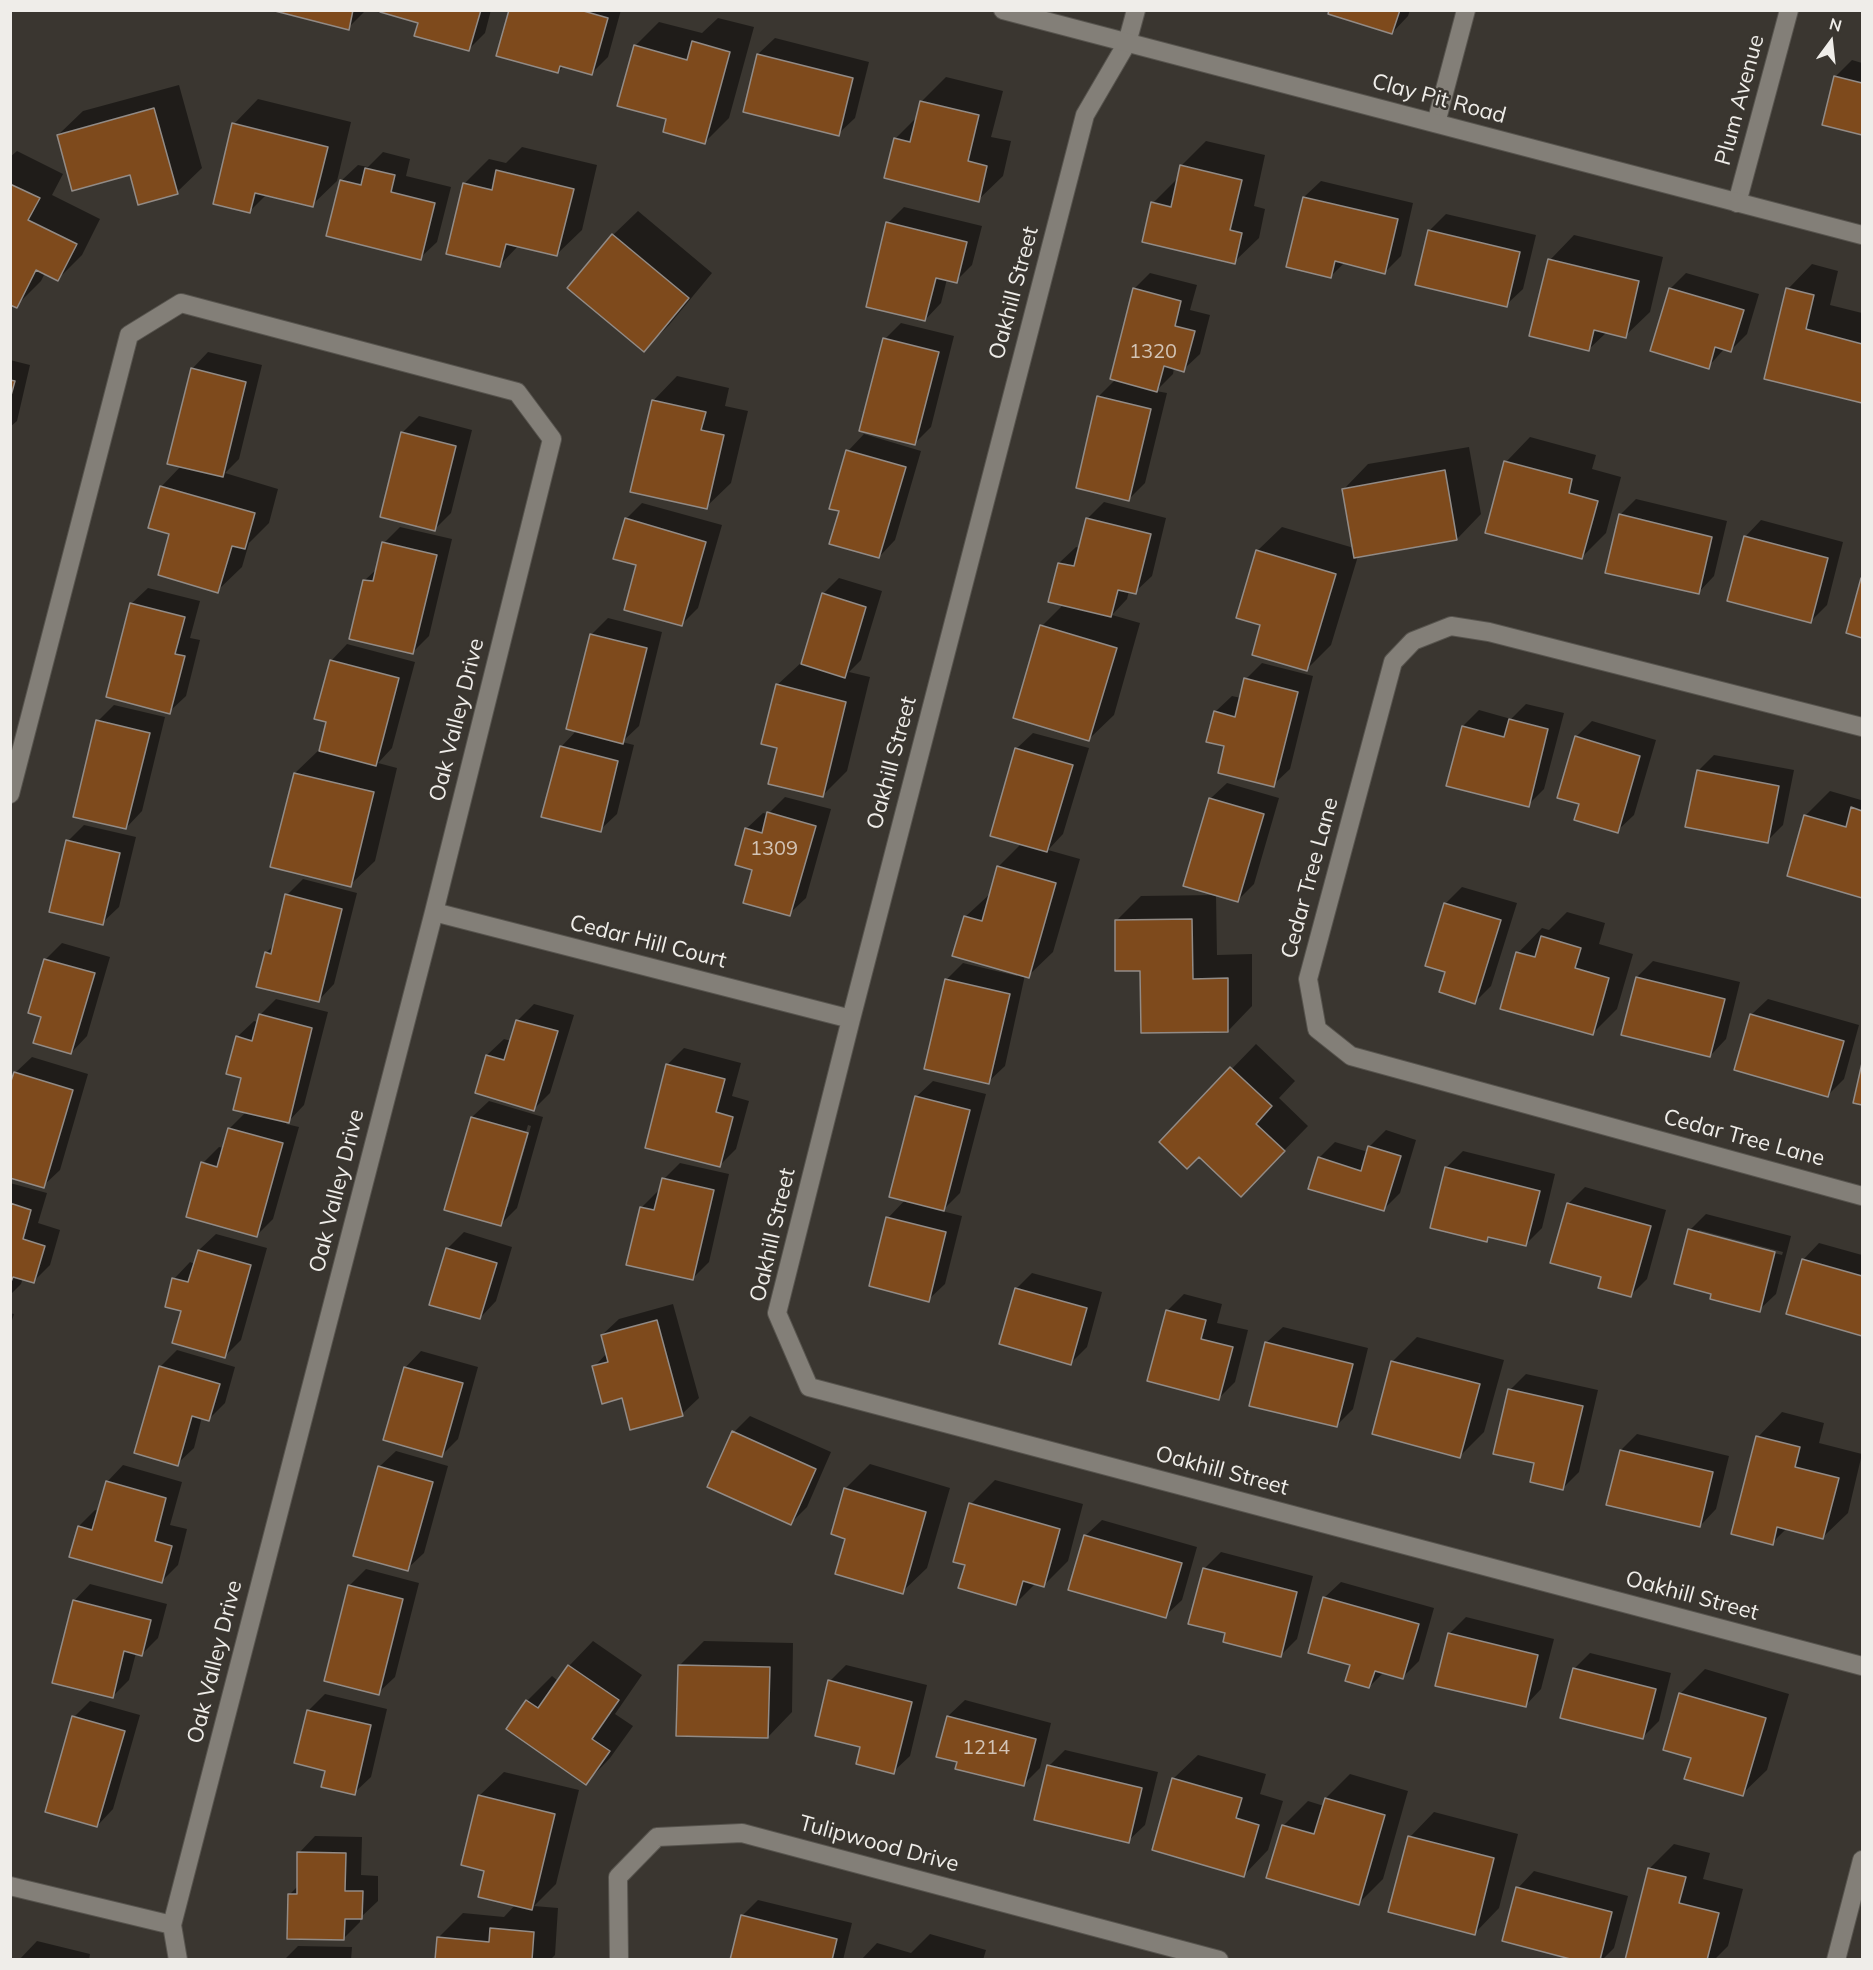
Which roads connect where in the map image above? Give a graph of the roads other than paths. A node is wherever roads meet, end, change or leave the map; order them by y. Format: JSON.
{"nodes":[{"id":1,"x":1002,"y":10,"type":"edge"},
{"id":2,"x":1136,"y":10,"type":"edge"},
{"id":3,"x":1466,"y":10,"type":"edge"},
{"id":4,"x":1789,"y":10,"type":"edge"},
{"id":5,"x":1127,"y":43,"type":"junction"},
{"id":6,"x":1436,"y":123,"type":"junction"},
{"id":7,"x":1737,"y":203,"type":"junction"},
{"id":8,"x":1863,"y":235,"type":"edge"},
{"id":9,"x":1863,"y":727,"type":"edge"},
{"id":10,"x":10,"y":794,"type":"edge"},
{"id":11,"x":434,"y":912,"type":"junction"},
{"id":12,"x":851,"y":1019,"type":"junction"},
{"id":13,"x":1863,"y":1196,"type":"edge"},
{"id":14,"x":1863,"y":1666,"type":"edge"},
{"id":15,"x":1863,"y":1860,"type":"edge"},
{"id":16,"x":10,"y":1886,"type":"edge"},
{"id":17,"x":172,"y":1924,"type":"junction"},
{"id":18,"x":178,"y":1959,"type":"edge"},
{"id":19,"x":620,"y":1959,"type":"edge"},
{"id":20,"x":1219,"y":1959,"type":"edge"},
{"id":21,"x":1836,"y":1959,"type":"edge"}],
"edges":[{"from":1,"to":5,"type":"street","name":"Clay Pit Road"},
{"from":2,"to":5,"type":"street","name":"Oakhill Street"},
{"from":3,"to":6,"type":"street"},
{"from":4,"to":7,"type":"street","name":"Plum Avenue"},
{"from":5,"to":6,"type":"street","name":"Clay Pit Road"},
{"from":5,"to":12,"type":"street","name":"Oakhill Street"},
{"from":6,"to":7,"type":"street","name":"Clay Pit Road"},
{"from":7,"to":8,"type":"street","name":"Clay Pit Road"},
{"from":9,"to":13,"type":"street","name":"Cedar Tree Lane"},
{"from":10,"to":11,"type":"street","name":"Oak Valley Drive"},
{"from":11,"to":12,"type":"street","name":"Cedar Hill Court"},
{"from":11,"to":17,"type":"street","name":"Oak Valley Drive"},
{"from":12,"to":14,"type":"street","name":"Oakhill Street"},
{"from":15,"to":21,"type":"street"},
{"from":16,"to":17,"type":"street"},
{"from":17,"to":18,"type":"street","name":"Oak Valley Drive"},
{"from":19,"to":20,"type":"street","name":"Tulipwood Drive"}]}
